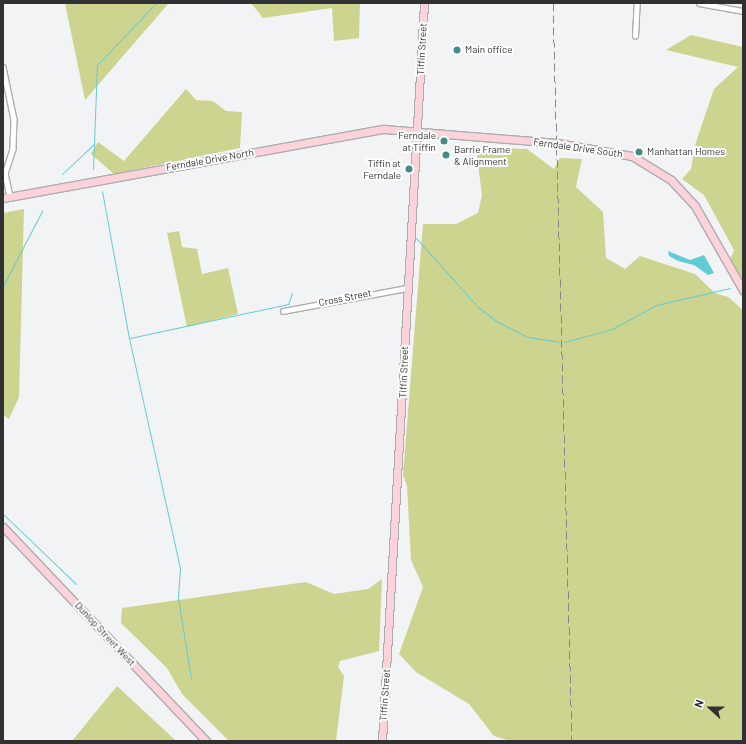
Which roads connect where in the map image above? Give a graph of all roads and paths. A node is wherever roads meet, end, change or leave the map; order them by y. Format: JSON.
{"nodes":[{"id":1,"x":424,"y":3,"type":"edge"},
{"id":2,"x":637,"y":3,"type":"edge"},
{"id":3,"x":699,"y":3,"type":"edge"},
{"id":4,"x":743,"y":11,"type":"edge"},
{"id":5,"x":635,"y":36,"type":"dead end"},
{"id":6,"x":3,"y":67,"type":"edge"},
{"id":7,"x":418,"y":131,"type":"junction"},
{"id":8,"x":6,"y":198,"type":"edge"},
{"id":9,"x":407,"y":288,"type":"junction"},
{"id":10,"x":743,"y":290,"type":"edge"},
{"id":11,"x":283,"y":311,"type":"dead end"},
{"id":12,"x":3,"y":527,"type":"edge"},
{"id":13,"x":206,"y":741,"type":"edge"},
{"id":14,"x":382,"y":741,"type":"edge"}],
"edges":[{"from":1,"to":7,"type":"main road","name":"Tiffin Street"},
{"from":2,"to":5,"type":"street"},
{"from":3,"to":4,"type":"street"},
{"from":6,"to":8,"type":"street"},
{"from":7,"to":8,"type":"main road","name":"Ferndale Drive North"},
{"from":7,"to":9,"type":"main road","name":"Tiffin Street"},
{"from":7,"to":10,"type":"main road","name":"Ferndale Drive South"},
{"from":9,"to":11,"type":"street","name":"Cross Street"},
{"from":9,"to":14,"type":"main road","name":"Tiffin Street"},
{"from":12,"to":13,"type":"main road","name":"Dunlop Street West"}]}
